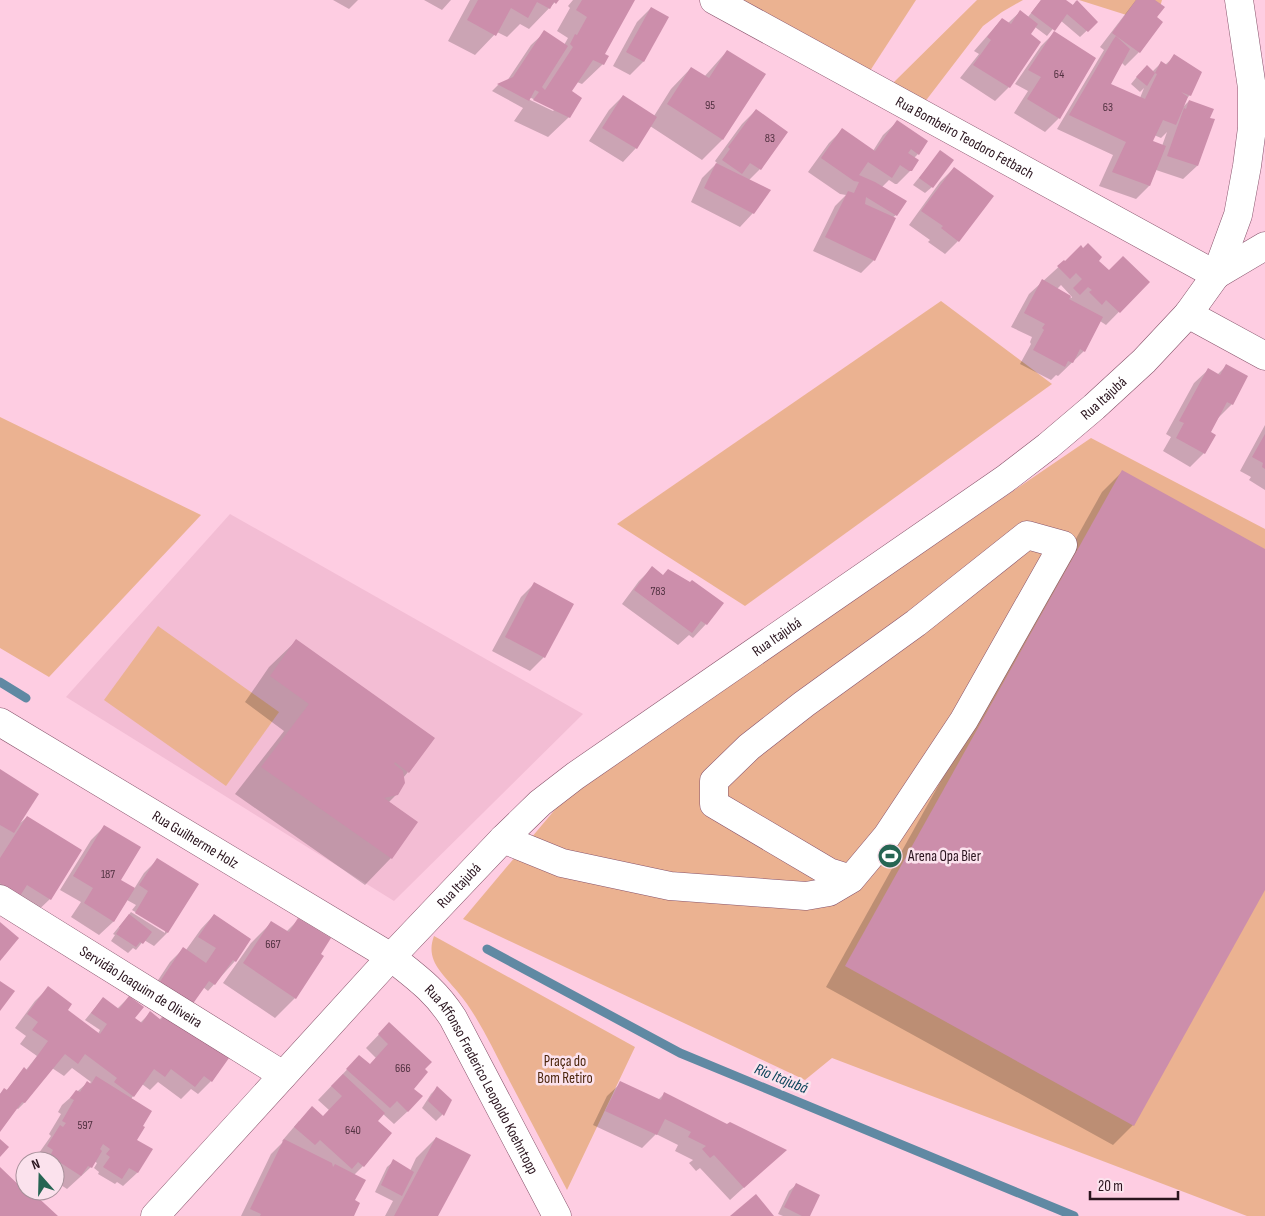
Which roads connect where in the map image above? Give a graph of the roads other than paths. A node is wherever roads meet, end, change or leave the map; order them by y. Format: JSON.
{"nodes":[{"id":1,"x":714,"y":0,"type":"edge"},
{"id":2,"x":1239,"y":0,"type":"edge"},
{"id":3,"x":1265,"y":246,"type":"edge"},
{"id":4,"x":1216,"y":275,"type":"junction"},
{"id":5,"x":1188,"y":314,"type":"junction"},
{"id":6,"x":1265,"y":356,"type":"edge"},
{"id":7,"x":0,"y":722,"type":"edge"},
{"id":8,"x":503,"y":839,"type":"junction"},
{"id":9,"x":851,"y":879,"type":"junction"},
{"id":10,"x":0,"y":899,"type":"edge"},
{"id":11,"x":390,"y":957,"type":"junction"},
{"id":12,"x":283,"y":1076,"type":"junction"},
{"id":13,"x":155,"y":1216,"type":"edge"},
{"id":14,"x":557,"y":1216,"type":"edge"}],
"edges":[{"from":1,"to":4,"type":"street","name":"Rua Bombeiro Teodoro Fetbach"},
{"from":2,"to":4,"type":"street","name":"Rua Itajubá"},
{"from":3,"to":4,"type":"street"},
{"from":4,"to":5,"type":"street","name":"Rua Itajubá"},
{"from":5,"to":6,"type":"street"},
{"from":5,"to":8,"type":"street","name":"Rua Itajubá"},
{"from":7,"to":11,"type":"street","name":"Rua Guilherme Holz"},
{"from":8,"to":9,"type":"street"},
{"from":8,"to":11,"type":"street","name":"Rua Itajubá"},
{"from":9,"to":9,"type":"street"},
{"from":10,"to":12,"type":"street","name":"Servidão Joaquim de Oliveira"},
{"from":11,"to":12,"type":"street","name":"Rua Itajubá"},
{"from":11,"to":14,"type":"street","name":"Rua Affonso Frederico Leopoldo Koehntopp"},
{"from":12,"to":13,"type":"street","name":"Rua Itajubá"}]}
